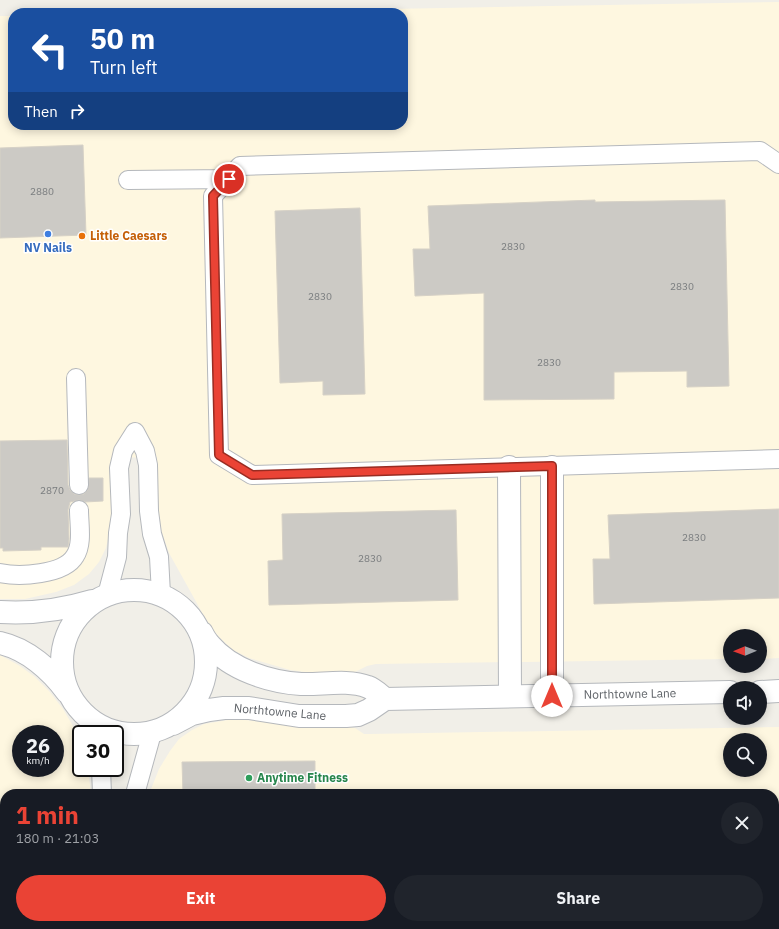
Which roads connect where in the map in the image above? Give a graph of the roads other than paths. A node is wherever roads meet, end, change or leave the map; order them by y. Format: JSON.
{"nodes":[{"id":1,"x":779,"y":164,"type":"edge"},
{"id":2,"x":229,"y":179,"type":"junction"},
{"id":3,"x":128,"y":180,"type":"dead end"},
{"id":4,"x":76,"y":378,"type":"dead end"},
{"id":5,"x":779,"y":459,"type":"edge"},
{"id":6,"x":552,"y":466,"type":"junction"},
{"id":7,"x":509,"y":467,"type":"junction"},
{"id":8,"x":79,"y":485,"type":"dead end"},
{"id":9,"x":79,"y":510,"type":"dead end"},
{"id":10,"x":0,"y":573,"type":"edge"},
{"id":11,"x":161,"y":594,"type":"junction"},
{"id":12,"x":101,"y":598,"type":"junction"},
{"id":13,"x":0,"y":612,"type":"edge"},
{"id":14,"x":195,"y":623,"type":"junction"},
{"id":15,"x":0,"y":643,"type":"edge"},
{"id":16,"x":779,"y":691,"type":"edge"},
{"id":17,"x":723,"y":692,"type":"edge"},
{"id":18,"x":767,"y":692,"type":"edge"},
{"id":19,"x":510,"y":696,"type":"junction"},
{"id":20,"x":552,"y":696,"type":"junction"},
{"id":21,"x":385,"y":699,"type":"junction"},
{"id":22,"x":73,"y":701,"type":"junction"},
{"id":23,"x":173,"y":724,"type":"junction"},
{"id":24,"x":93,"y":725,"type":"edge"},
{"id":25,"x":152,"y":733,"type":"junction"},
{"id":26,"x":124,"y":734,"type":"edge"},
{"id":27,"x":101,"y":777,"type":"edge"},
{"id":28,"x":102,"y":789,"type":"edge"},
{"id":29,"x":136,"y":789,"type":"edge"}],
"edges":[{"from":1,"to":2,"type":"lane"},
{"from":2,"to":3,"type":"lane"},
{"from":2,"to":7,"type":"lane"},
{"from":4,"to":8,"type":"lane"},
{"from":5,"to":6,"type":"lane"},
{"from":6,"to":7,"type":"lane"},
{"from":6,"to":20,"type":"street"},
{"from":7,"to":19,"type":"street"},
{"from":9,"to":10,"type":"lane"},
{"from":11,"to":12,"type":"street"},
{"from":11,"to":12,"type":"lane"},
{"from":11,"to":14,"type":"street"},
{"from":12,"to":13,"type":"street"},
{"from":12,"to":22,"type":"street"},
{"from":14,"to":21,"type":"street"},
{"from":14,"to":23,"type":"street"},
{"from":15,"to":22,"type":"street"},
{"from":16,"to":18,"type":"street"},
{"from":17,"to":20,"type":"street","name":"Northtowne Lane"},
{"from":19,"to":20,"type":"street","name":"Northtowne Lane"},
{"from":19,"to":21,"type":"street","name":"Northtowne Lane"},
{"from":21,"to":23,"type":"street","name":"Northtowne Lane"},
{"from":22,"to":24,"type":"street","name":"Northtowne Lane"},
{"from":23,"to":25,"type":"street","name":"Northtowne Lane"},
{"from":25,"to":26,"type":"street","name":"Northtowne Lane"},
{"from":25,"to":29,"type":"lane"},
{"from":27,"to":28,"type":"lane"}]}
